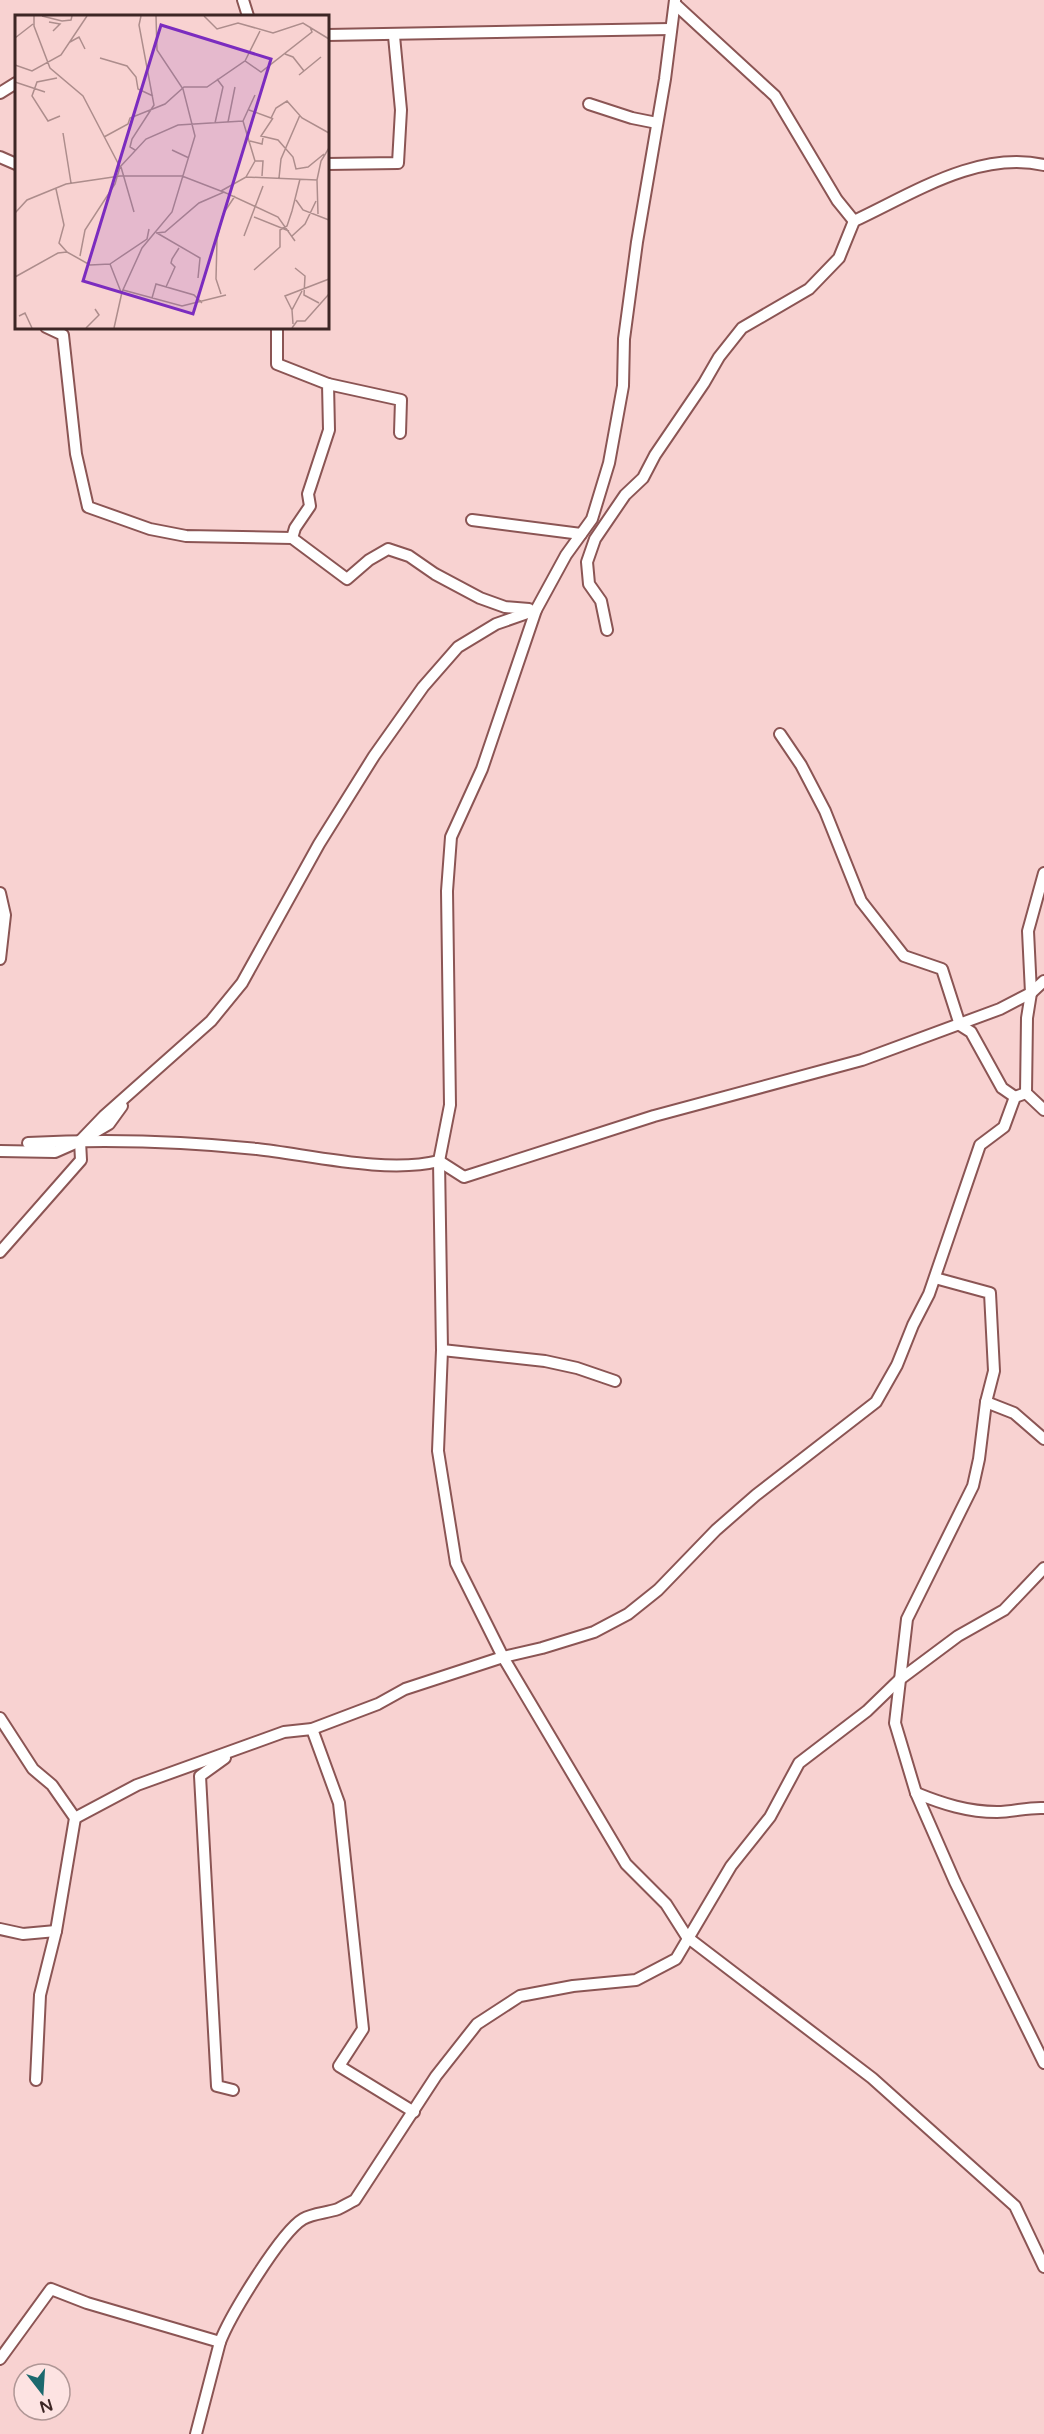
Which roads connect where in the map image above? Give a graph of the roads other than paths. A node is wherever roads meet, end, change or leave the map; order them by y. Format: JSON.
{"nodes":[{"id":1,"x":243,"y":0,"type":"edge"},
{"id":2,"x":675,"y":2,"type":"edge"},
{"id":3,"x":248,"y":15,"type":"edge"},
{"id":4,"x":671,"y":29,"type":"junction"},
{"id":5,"x":328,"y":35,"type":"edge"},
{"id":6,"x":394,"y":36,"type":"junction"},
{"id":7,"x":15,"y":84,"type":"edge"},
{"id":8,"x":0,"y":93,"type":"edge"},
{"id":9,"x":589,"y":104,"type":"dead end"},
{"id":10,"x":657,"y":123,"type":"junction"},
{"id":11,"x":0,"y":157,"type":"edge"},
{"id":12,"x":15,"y":164,"type":"edge"},
{"id":13,"x":328,"y":164,"type":"edge"},
{"id":14,"x":1044,"y":165,"type":"edge"},
{"id":15,"x":854,"y":221,"type":"junction"},
{"id":16,"x":48,"y":328,"type":"edge"},
{"id":17,"x":277,"y":328,"type":"edge"},
{"id":18,"x":327,"y":384,"type":"junction"},
{"id":19,"x":400,"y":432,"type":"dead end"},
{"id":20,"x":472,"y":520,"type":"dead end"},
{"id":21,"x":581,"y":534,"type":"junction"},
{"id":22,"x":292,"y":537,"type":"junction"},
{"id":23,"x":536,"y":610,"type":"junction"},
{"id":24,"x":608,"y":630,"type":"dead end"},
{"id":25,"x":780,"y":734,"type":"dead end"},
{"id":26,"x":1044,"y":873,"type":"edge"},
{"id":27,"x":0,"y":893,"type":"edge"},
{"id":28,"x":0,"y":959,"type":"edge"},
{"id":29,"x":1044,"y":981,"type":"edge"},
{"id":30,"x":1031,"y":993,"type":"junction"},
{"id":31,"x":960,"y":1025,"type":"junction"},
{"id":32,"x":1021,"y":1095,"type":"junction"},
{"id":33,"x":1044,"y":1110,"type":"edge"},
{"id":34,"x":80,"y":1141,"type":"junction"},
{"id":35,"x":28,"y":1143,"type":"dead end"},
{"id":36,"x":0,"y":1151,"type":"edge"},
{"id":37,"x":439,"y":1161,"type":"junction"},
{"id":38,"x":0,"y":1252,"type":"edge"},
{"id":39,"x":935,"y":1278,"type":"junction"},
{"id":40,"x":442,"y":1350,"type":"junction"},
{"id":41,"x":615,"y":1381,"type":"dead end"},
{"id":42,"x":986,"y":1402,"type":"junction"},
{"id":43,"x":1044,"y":1439,"type":"edge"},
{"id":44,"x":1044,"y":1568,"type":"edge"},
{"id":45,"x":502,"y":1657,"type":"junction"},
{"id":46,"x":898,"y":1680,"type":"junction"},
{"id":47,"x":0,"y":1718,"type":"edge"},
{"id":48,"x":312,"y":1729,"type":"junction"},
{"id":49,"x":235,"y":1751,"type":"junction"},
{"id":50,"x":916,"y":1793,"type":"junction"},
{"id":51,"x":1044,"y":1808,"type":"edge"},
{"id":52,"x":75,"y":1818,"type":"junction"},
{"id":53,"x":0,"y":1929,"type":"edge"},
{"id":54,"x":56,"y":1931,"type":"junction"},
{"id":55,"x":687,"y":1937,"type":"junction"},
{"id":56,"x":1044,"y":2063,"type":"edge"},
{"id":57,"x":36,"y":2080,"type":"dead end"},
{"id":58,"x":233,"y":2090,"type":"dead end"},
{"id":59,"x":414,"y":2112,"type":"junction"},
{"id":60,"x":1044,"y":2267,"type":"edge"},
{"id":61,"x":220,"y":2342,"type":"junction"},
{"id":62,"x":0,"y":2359,"type":"edge"},
{"id":63,"x":196,"y":2434,"type":"edge"}],
"edges":[{"from":1,"to":3,"type":"street"},
{"from":2,"to":4,"type":"street"},
{"from":2,"to":15,"type":"street"},
{"from":4,"to":6,"type":"street"},
{"from":4,"to":10,"type":"street"},
{"from":5,"to":6,"type":"street"},
{"from":6,"to":13,"type":"street"},
{"from":7,"to":8,"type":"street"},
{"from":9,"to":10,"type":"street"},
{"from":10,"to":21,"type":"street"},
{"from":11,"to":12,"type":"street"},
{"from":14,"to":15,"type":"street"},
{"from":15,"to":24,"type":"street"},
{"from":16,"to":22,"type":"street"},
{"from":17,"to":18,"type":"street"},
{"from":18,"to":19,"type":"street"},
{"from":18,"to":22,"type":"street"},
{"from":20,"to":21,"type":"street"},
{"from":21,"to":23,"type":"street"},
{"from":22,"to":23,"type":"street"},
{"from":23,"to":34,"type":"street"},
{"from":23,"to":37,"type":"street"},
{"from":25,"to":31,"type":"street"},
{"from":26,"to":30,"type":"street"},
{"from":27,"to":28,"type":"street"},
{"from":29,"to":30,"type":"street"},
{"from":30,"to":31,"type":"street"},
{"from":30,"to":32,"type":"street"},
{"from":31,"to":32,"type":"street"},
{"from":31,"to":37,"type":"street"},
{"from":32,"to":33,"type":"street"},
{"from":32,"to":39,"type":"street"},
{"from":34,"to":35,"type":"street"},
{"from":34,"to":36,"type":"street"},
{"from":34,"to":37,"type":"street"},
{"from":34,"to":38,"type":"street"},
{"from":37,"to":40,"type":"street"},
{"from":39,"to":42,"type":"street"},
{"from":39,"to":45,"type":"street"},
{"from":40,"to":41,"type":"street"},
{"from":40,"to":45,"type":"street"},
{"from":42,"to":43,"type":"street"},
{"from":42,"to":46,"type":"street"},
{"from":44,"to":46,"type":"street"},
{"from":45,"to":48,"type":"street"},
{"from":45,"to":55,"type":"street"},
{"from":46,"to":50,"type":"street"},
{"from":46,"to":55,"type":"street"},
{"from":47,"to":52,"type":"street"},
{"from":48,"to":49,"type":"street"},
{"from":48,"to":59,"type":"street"},
{"from":49,"to":52,"type":"street"},
{"from":49,"to":58,"type":"street"},
{"from":50,"to":51,"type":"street"},
{"from":50,"to":56,"type":"street"},
{"from":52,"to":54,"type":"street"},
{"from":53,"to":54,"type":"street"},
{"from":54,"to":57,"type":"street"},
{"from":55,"to":59,"type":"street"},
{"from":55,"to":60,"type":"street"},
{"from":59,"to":61,"type":"street"},
{"from":61,"to":62,"type":"street"},
{"from":61,"to":63,"type":"street"}]}
